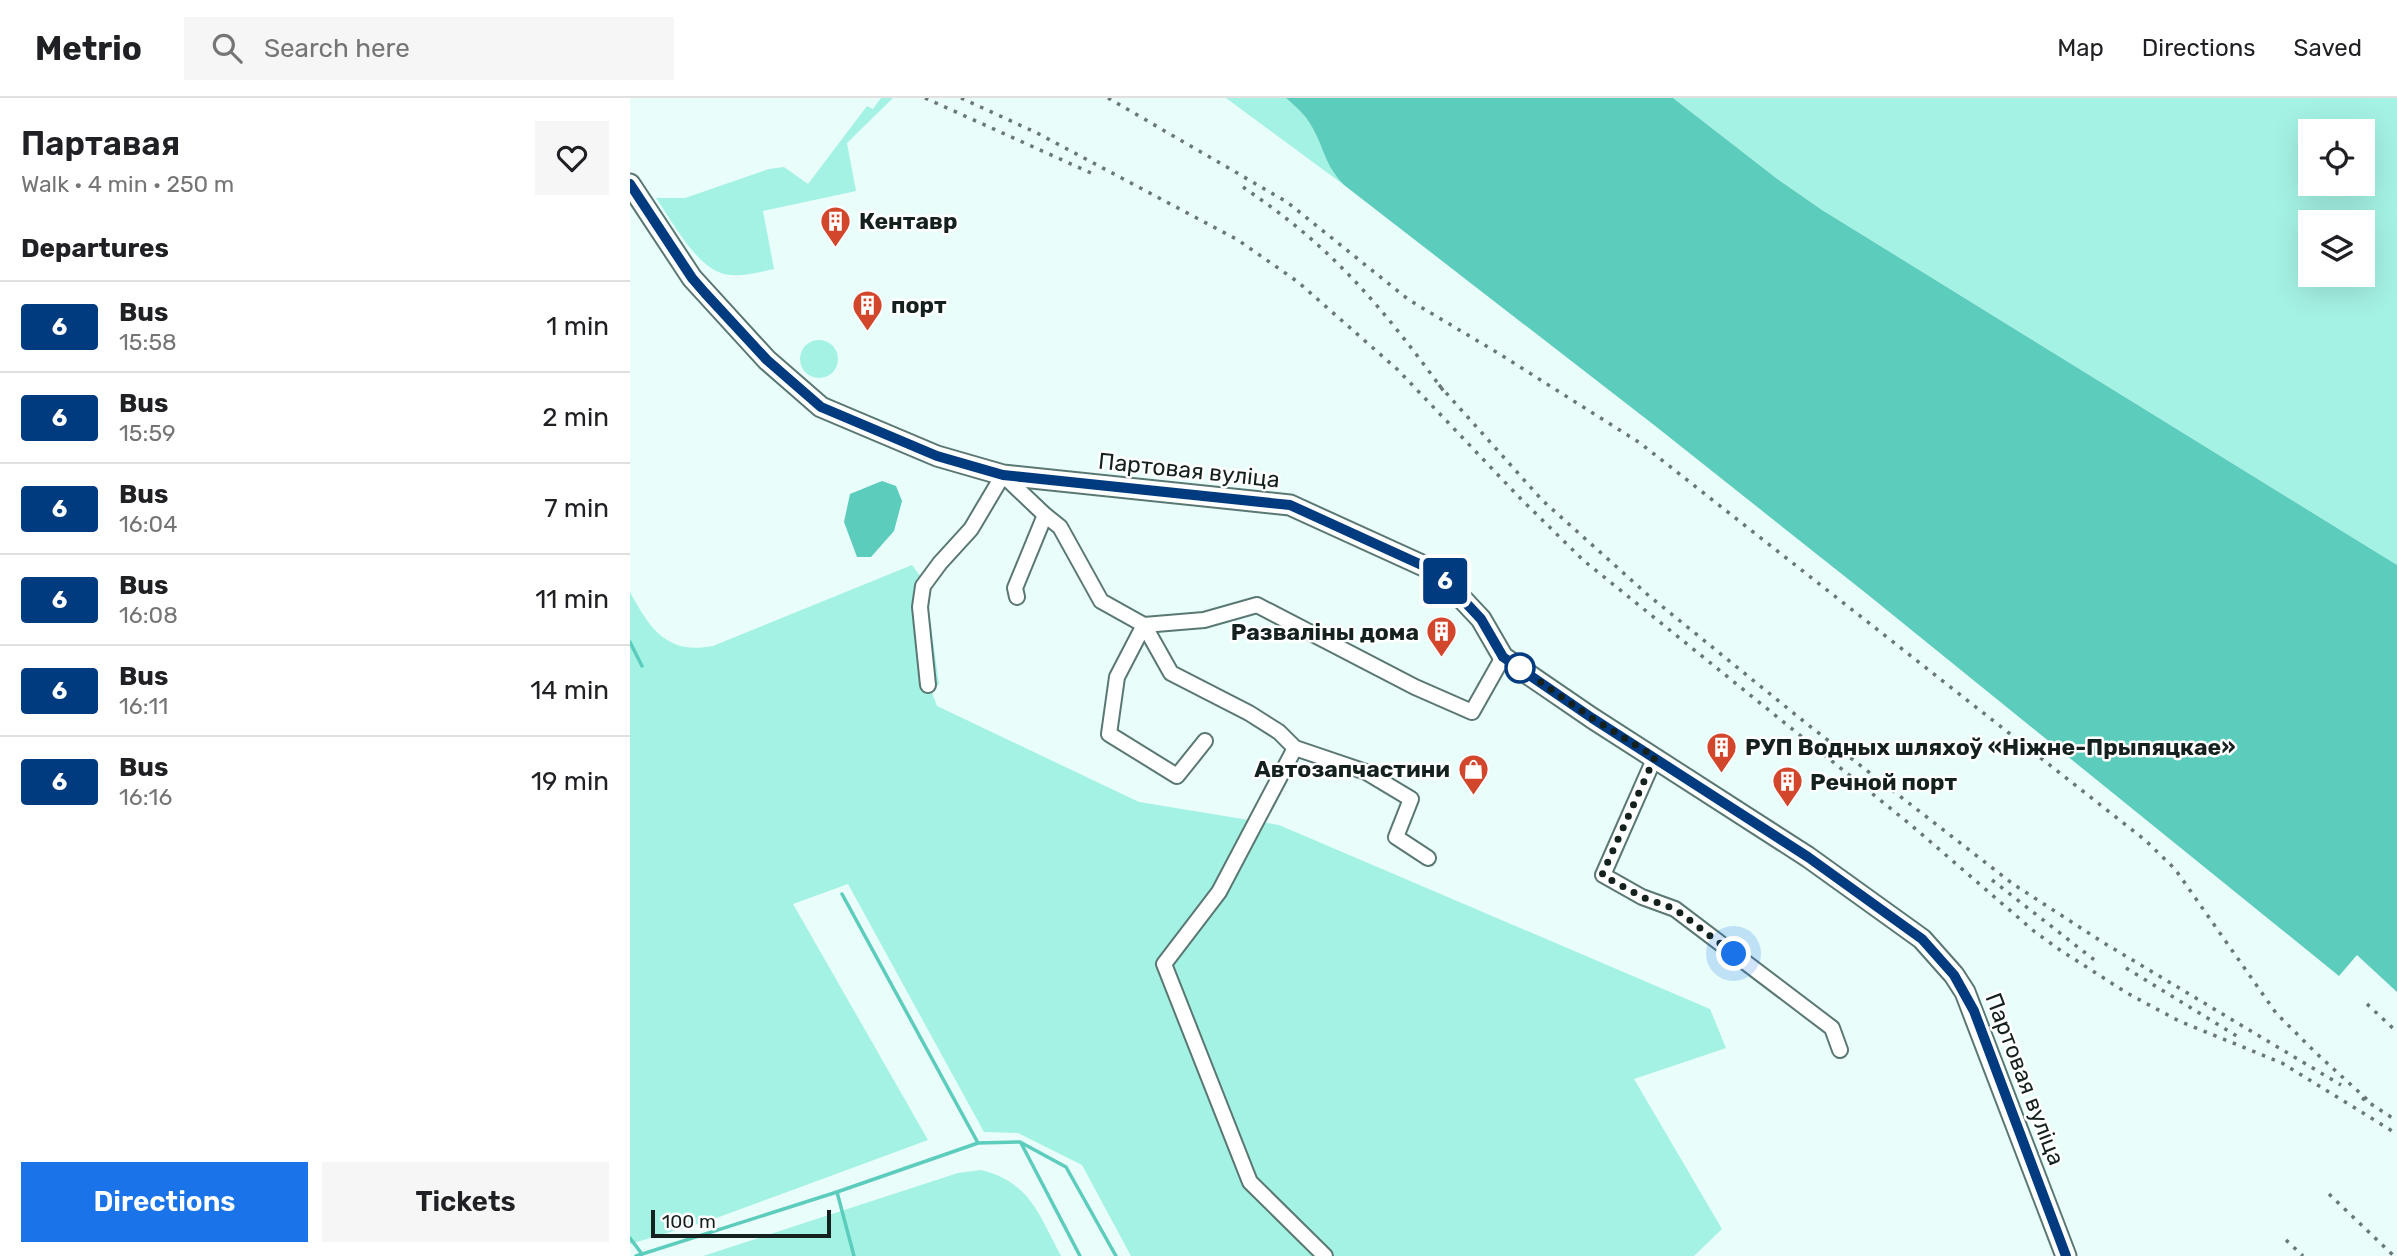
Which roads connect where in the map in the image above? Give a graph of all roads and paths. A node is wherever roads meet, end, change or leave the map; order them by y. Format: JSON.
{"nodes":[{"id":1,"x":630,"y":184,"type":"edge"},
{"id":2,"x":1003,"y":475,"type":"junction"},
{"id":3,"x":1045,"y":514,"type":"junction"},
{"id":4,"x":1017,"y":597,"type":"dead end"},
{"id":5,"x":1144,"y":625,"type":"junction"},
{"id":6,"x":1503,"y":657,"type":"junction"},
{"id":7,"x":929,"y":685,"type":"dead end"},
{"id":8,"x":1205,"y":741,"type":"dead end"},
{"id":9,"x":1295,"y":748,"type":"junction"},
{"id":10,"x":1655,"y":757,"type":"junction"},
{"id":11,"x":1428,"y":858,"type":"dead end"},
{"id":12,"x":1840,"y":1050,"type":"dead end"},
{"id":13,"x":2065,"y":1252,"type":"edge"},
{"id":14,"x":1325,"y":1256,"type":"edge"}],
"edges":[{"from":1,"to":2,"type":"street","name":"Партовая вуліца"},
{"from":2,"to":3,"type":"street"},
{"from":2,"to":6,"type":"street","name":"Партовая вуліца"},
{"from":2,"to":7,"type":"street"},
{"from":3,"to":4,"type":"street"},
{"from":3,"to":5,"type":"street"},
{"from":5,"to":6,"type":"street"},
{"from":5,"to":8,"type":"street"},
{"from":5,"to":9,"type":"street"},
{"from":6,"to":10,"type":"street","name":"Партовая вуліца"},
{"from":9,"to":11,"type":"street"},
{"from":9,"to":14,"type":"street"},
{"from":10,"to":12,"type":"street"},
{"from":10,"to":13,"type":"street","name":"Партовая вуліца"}]}
